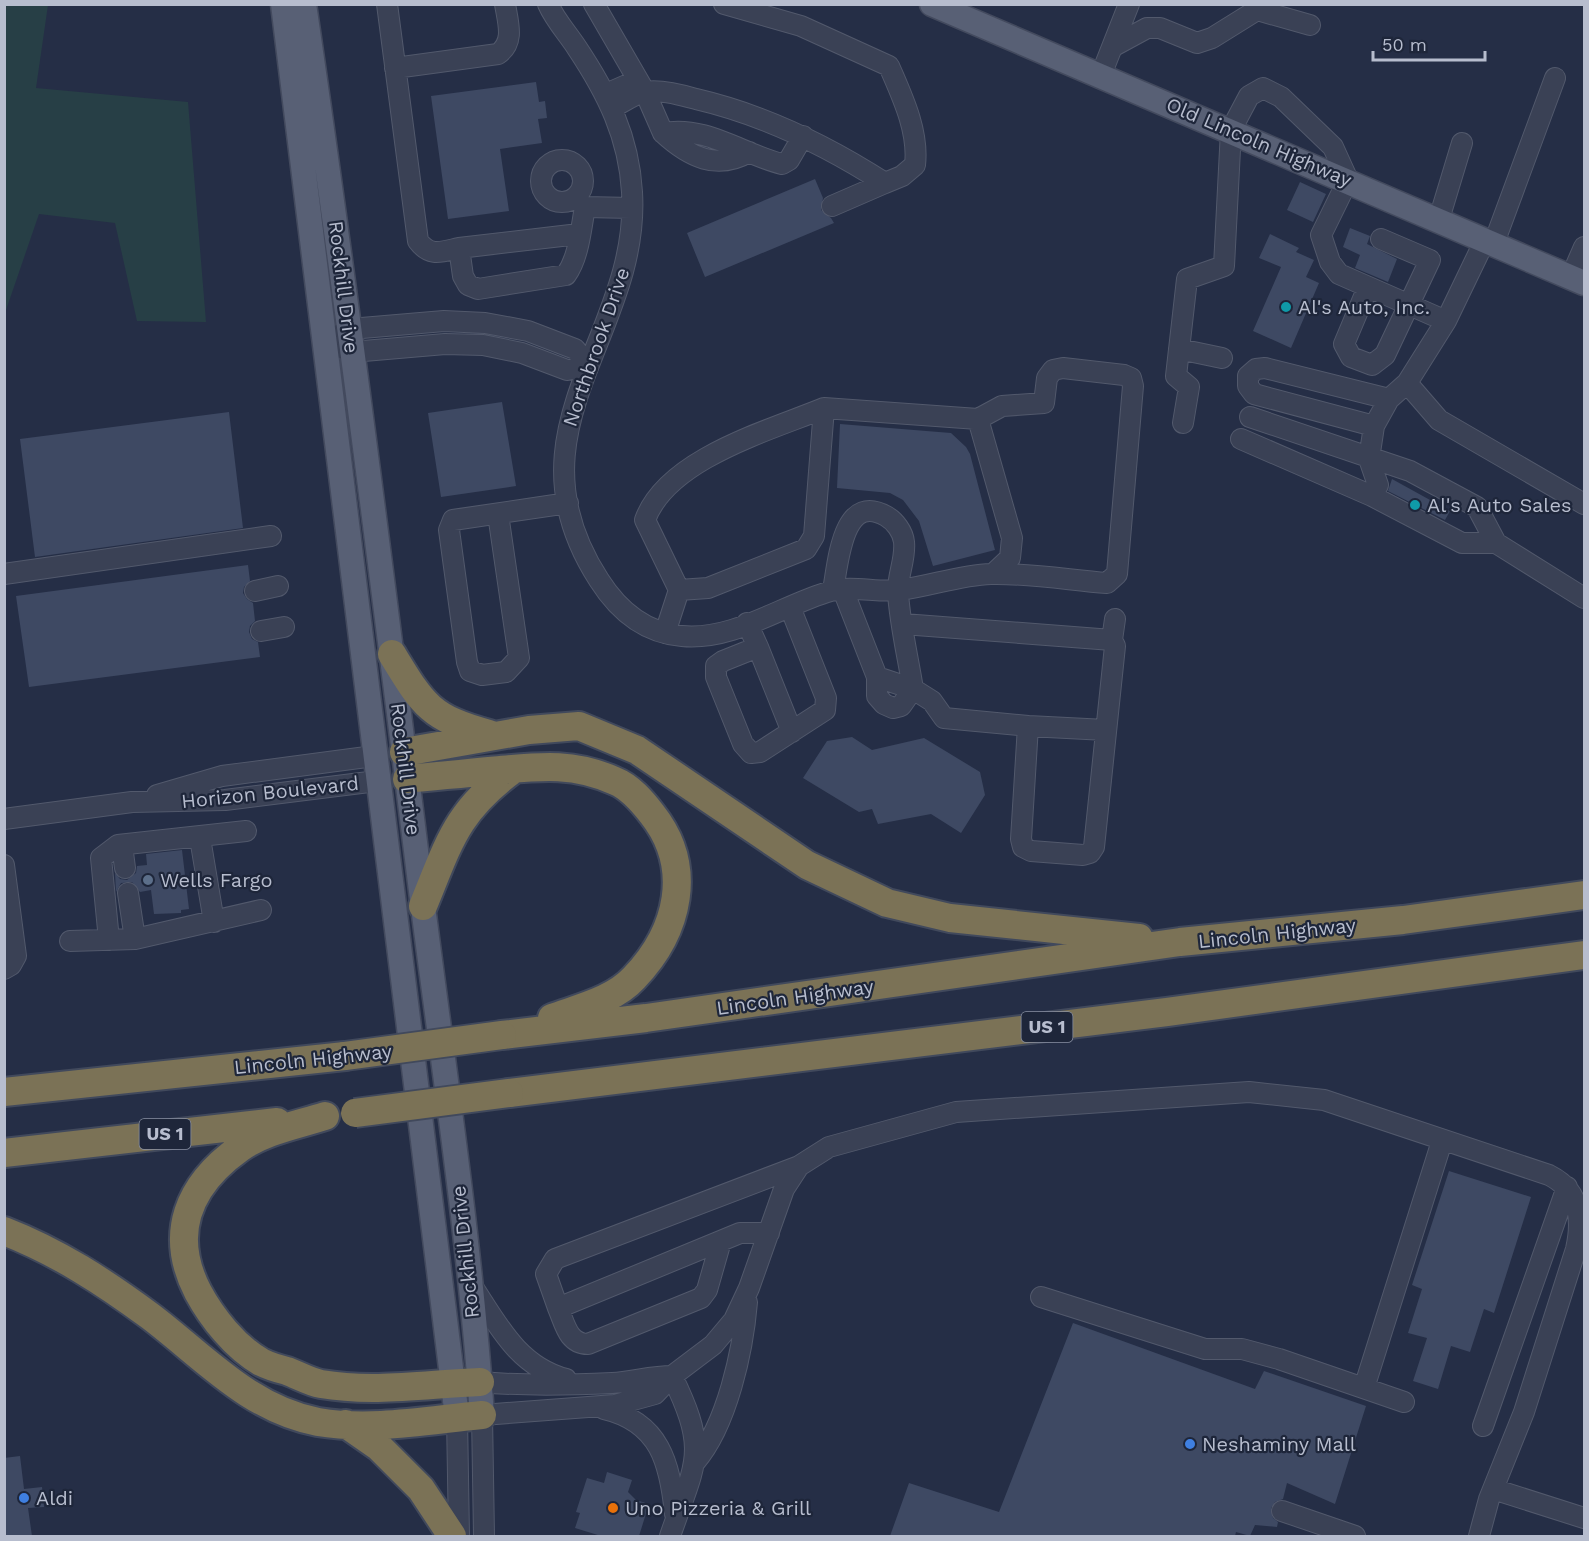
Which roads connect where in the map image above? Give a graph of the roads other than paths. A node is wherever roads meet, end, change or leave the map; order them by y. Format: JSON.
{"nodes":[{"id":1,"x":283,"y":4,"type":"edge"},
{"id":2,"x":304,"y":4,"type":"edge"},
{"id":3,"x":387,"y":4,"type":"edge"},
{"id":4,"x":505,"y":4,"type":"edge"},
{"id":5,"x":548,"y":4,"type":"edge"},
{"id":6,"x":562,"y":4,"type":"edge"},
{"id":7,"x":594,"y":4,"type":"edge"},
{"id":8,"x":724,"y":4,"type":"edge"},
{"id":9,"x":932,"y":4,"type":"edge"},
{"id":10,"x":1129,"y":4,"type":"edge"},
{"id":11,"x":1258,"y":7,"type":"edge"},
{"id":12,"x":1310,"y":25,"type":"dead end"},
{"id":13,"x":571,"y":38,"type":"junction"},
{"id":14,"x":1112,"y":47,"type":"junction"},
{"id":15,"x":395,"y":68,"type":"junction"},
{"id":16,"x":1101,"y":75,"type":"junction"},
{"id":17,"x":1555,"y":78,"type":"dead end"},
{"id":18,"x":642,"y":86,"type":"junction"},
{"id":19,"x":609,"y":101,"type":"junction"},
{"id":20,"x":1231,"y":130,"type":"junction"},
{"id":21,"x":803,"y":136,"type":"junction"},
{"id":22,"x":1462,"y":143,"type":"dead end"},
{"id":23,"x":1348,"y":180,"type":"junction"},
{"id":24,"x":885,"y":183,"type":"junction"},
{"id":25,"x":832,"y":206,"type":"dead end"},
{"id":26,"x":632,"y":208,"type":"junction"},
{"id":27,"x":1439,"y":219,"type":"junction"},
{"id":28,"x":579,"y":234,"type":"junction"},
{"id":29,"x":1381,"y":239,"type":"dead end"},
{"id":30,"x":1490,"y":242,"type":"junction"},
{"id":31,"x":1584,"y":247,"type":"edge"},
{"id":32,"x":459,"y":248,"type":"junction"},
{"id":33,"x":1578,"y":280,"type":"edge"},
{"id":34,"x":1368,"y":287,"type":"junction"},
{"id":35,"x":1410,"y":305,"type":"junction"},
{"id":36,"x":1446,"y":321,"type":"junction"},
{"id":37,"x":351,"y":340,"type":"junction"},
{"id":38,"x":326,"y":342,"type":"junction"},
{"id":39,"x":1179,"y":349,"type":"junction"},
{"id":40,"x":1222,"y":358,"type":"dead end"},
{"id":41,"x":588,"y":366,"type":"junction"},
{"id":42,"x":1407,"y":382,"type":"junction"},
{"id":43,"x":1389,"y":399,"type":"junction"},
{"id":44,"x":824,"y":408,"type":"junction"},
{"id":45,"x":1250,"y":417,"type":"dead end"},
{"id":46,"x":978,"y":419,"type":"junction"},
{"id":47,"x":1182,"y":423,"type":"dead end"},
{"id":48,"x":1374,"y":426,"type":"junction"},
{"id":49,"x":1241,"y":439,"type":"dead end"},
{"id":50,"x":1369,"y":459,"type":"junction"},
{"id":51,"x":1372,"y":496,"type":"junction"},
{"id":52,"x":568,"y":503,"type":"junction"},
{"id":53,"x":1584,"y":504,"type":"edge"},
{"id":54,"x":498,"y":514,"type":"junction"},
{"id":55,"x":271,"y":536,"type":"dead end"},
{"id":56,"x":1496,"y":543,"type":"junction"},
{"id":57,"x":4,"y":574,"type":"edge"},
{"id":58,"x":993,"y":574,"type":"junction"},
{"id":59,"x":278,"y":586,"type":"dead end"},
{"id":60,"x":679,"y":590,"type":"junction"},
{"id":61,"x":838,"y":590,"type":"junction"},
{"id":62,"x":255,"y":591,"type":"dead end"},
{"id":63,"x":897,"y":591,"type":"junction"},
{"id":64,"x":1584,"y":598,"type":"edge"},
{"id":65,"x":790,"y":607,"type":"junction"},
{"id":66,"x":1115,"y":619,"type":"dead end"},
{"id":67,"x":747,"y":623,"type":"junction"},
{"id":68,"x":903,"y":624,"type":"junction"},
{"id":69,"x":284,"y":627,"type":"dead end"},
{"id":70,"x":261,"y":631,"type":"dead end"},
{"id":71,"x":665,"y":633,"type":"junction"},
{"id":72,"x":1112,"y":639,"type":"junction"},
{"id":73,"x":758,"y":647,"type":"junction"},
{"id":74,"x":392,"y":654,"type":"junction"},
{"id":75,"x":913,"y":689,"type":"junction"},
{"id":76,"x":1028,"y":726,"type":"junction"},
{"id":77,"x":1106,"y":730,"type":"junction"},
{"id":78,"x":792,"y":732,"type":"junction"},
{"id":79,"x":494,"y":735,"type":"junction"},
{"id":80,"x":374,"y":756,"type":"junction"},
{"id":81,"x":406,"y":766,"type":"junction"},
{"id":82,"x":514,"y":769,"type":"junction"},
{"id":83,"x":377,"y":781,"type":"junction"},
{"id":84,"x":132,"y":802,"type":"junction"},
{"id":85,"x":4,"y":819,"type":"edge"},
{"id":86,"x":246,"y":831,"type":"dead end"},
{"id":87,"x":200,"y":838,"type":"junction"},
{"id":88,"x":122,"y":845,"type":"junction"},
{"id":89,"x":4,"y":865,"type":"edge"},
{"id":90,"x":125,"y":868,"type":"dead end"},
{"id":91,"x":128,"y":893,"type":"dead end"},
{"id":92,"x":1584,"y":895,"type":"edge"},
{"id":93,"x":423,"y":906,"type":"junction"},
{"id":94,"x":261,"y":910,"type":"dead end"},
{"id":95,"x":214,"y":922,"type":"junction"},
{"id":96,"x":135,"y":939,"type":"junction"},
{"id":97,"x":109,"y":940,"type":"junction"},
{"id":98,"x":70,"y":941,"type":"dead end"},
{"id":99,"x":1180,"y":942,"type":"junction"},
{"id":100,"x":1584,"y":956,"type":"edge"},
{"id":101,"x":4,"y":969,"type":"edge"},
{"id":102,"x":502,"y":1035,"type":"junction"},
{"id":103,"x":4,"y":1092,"type":"edge"},
{"id":104,"x":325,"y":1116,"type":"junction"},
{"id":105,"x":1442,"y":1141,"type":"junction"},
{"id":106,"x":4,"y":1153,"type":"edge"},
{"id":107,"x":800,"y":1166,"type":"junction"},
{"id":108,"x":1567,"y":1188,"type":"junction"},
{"id":109,"x":4,"y":1231,"type":"edge"},
{"id":110,"x":769,"y":1233,"type":"junction"},
{"id":111,"x":721,"y":1241,"type":"junction"},
{"id":112,"x":468,"y":1280,"type":"junction"},
{"id":113,"x":749,"y":1287,"type":"junction"},
{"id":114,"x":1041,"y":1297,"type":"dead end"},
{"id":115,"x":558,"y":1308,"type":"junction"},
{"id":116,"x":672,"y":1376,"type":"junction"},
{"id":117,"x":466,"y":1382,"type":"junction"},
{"id":118,"x":613,"y":1383,"type":"junction"},
{"id":119,"x":1364,"y":1388,"type":"junction"},
{"id":120,"x":1404,"y":1401,"type":"dead end"},
{"id":121,"x":592,"y":1407,"type":"junction"},
{"id":122,"x":469,"y":1416,"type":"junction"},
{"id":123,"x":346,"y":1424,"type":"junction"},
{"id":124,"x":1483,"y":1426,"type":"dead end"},
{"id":125,"x":695,"y":1462,"type":"junction"},
{"id":126,"x":1493,"y":1489,"type":"junction"},
{"id":127,"x":1282,"y":1511,"type":"dead end"},
{"id":128,"x":1584,"y":1518,"type":"edge"},
{"id":129,"x":673,"y":1529,"type":"edge"},
{"id":130,"x":452,"y":1536,"type":"edge"},
{"id":131,"x":459,"y":1536,"type":"edge"},
{"id":132,"x":484,"y":1536,"type":"edge"},
{"id":133,"x":1355,"y":1536,"type":"edge"},
{"id":134,"x":1479,"y":1536,"type":"edge"}],
"edges":[{"from":1,"to":38,"type":"main road","name":"Rockhill Drive"},
{"from":2,"to":37,"type":"main road","name":"Rockhill Drive"},
{"from":3,"to":15,"type":"street"},
{"from":4,"to":15,"type":"street"},
{"from":5,"to":13,"type":"street","name":"Northbrook Drive"},
{"from":6,"to":13,"type":"street","name":"Northbrook Drive"},
{"from":7,"to":18,"type":"street"},
{"from":8,"to":24,"type":"street"},
{"from":9,"to":16,"type":"main road","name":"Old Lincoln Highway"},
{"from":10,"to":14,"type":"street"},
{"from":11,"to":12,"type":"street"},
{"from":11,"to":14,"type":"street"},
{"from":13,"to":19,"type":"street","name":"Northbrook Drive"},
{"from":14,"to":16,"type":"street"},
{"from":15,"to":32,"type":"street"},
{"from":16,"to":20,"type":"main road","name":"Old Lincoln Highway"},
{"from":17,"to":30,"type":"street"},
{"from":18,"to":19,"type":"street"},
{"from":18,"to":21,"type":"street"},
{"from":18,"to":21,"type":"street"},
{"from":19,"to":26,"type":"street","name":"Northbrook Drive"},
{"from":20,"to":23,"type":"main road","name":"Old Lincoln Highway"},
{"from":20,"to":23,"type":"street"},
{"from":20,"to":39,"type":"street"},
{"from":21,"to":24,"type":"street"},
{"from":22,"to":27,"type":"street"},
{"from":23,"to":27,"type":"main road","name":"Old Lincoln Highway"},
{"from":23,"to":34,"type":"street"},
{"from":24,"to":25,"type":"street"},
{"from":26,"to":28,"type":"street"},
{"from":26,"to":41,"type":"street","name":"Northbrook Drive"},
{"from":27,"to":30,"type":"main road","name":"Old Lincoln Highway"},
{"from":28,"to":32,"type":"street"},
{"from":28,"to":32,"type":"street"},
{"from":29,"to":35,"type":"street"},
{"from":30,"to":33,"type":"main road","name":"Old Lincoln Highway"},
{"from":30,"to":36,"type":"street"},
{"from":31,"to":33,"type":"street"},
{"from":34,"to":35,"type":"street"},
{"from":34,"to":35,"type":"street"},
{"from":35,"to":36,"type":"street"},
{"from":36,"to":42,"type":"street"},
{"from":37,"to":38,"type":"street"},
{"from":37,"to":41,"type":"street"},
{"from":37,"to":74,"type":"main road","name":"Rockhill Drive"},
{"from":38,"to":80,"type":"main road","name":"Rockhill Drive"},
{"from":39,"to":40,"type":"street"},
{"from":39,"to":47,"type":"street"},
{"from":41,"to":52,"type":"street","name":"Northbrook Drive"},
{"from":42,"to":43,"type":"street"},
{"from":42,"to":53,"type":"street"},
{"from":43,"to":48,"type":"street"},
{"from":43,"to":48,"type":"street"},
{"from":44,"to":46,"type":"street"},
{"from":44,"to":60,"type":"street"},
{"from":44,"to":60,"type":"street"},
{"from":45,"to":50,"type":"street"},
{"from":46,"to":58,"type":"street"},
{"from":46,"to":58,"type":"street"},
{"from":48,"to":50,"type":"street"},
{"from":49,"to":51,"type":"street"},
{"from":50,"to":51,"type":"street"},
{"from":50,"to":56,"type":"street"},
{"from":51,"to":56,"type":"street"},
{"from":52,"to":54,"type":"street"},
{"from":52,"to":71,"type":"street","name":"Northbrook Drive"},
{"from":54,"to":54,"type":"street"},
{"from":55,"to":57,"type":"street"},
{"from":56,"to":64,"type":"street"},
{"from":58,"to":63,"type":"street"},
{"from":59,"to":62,"type":"street"},
{"from":60,"to":71,"type":"street"},
{"from":61,"to":63,"type":"street"},
{"from":61,"to":63,"type":"street"},
{"from":61,"to":65,"type":"street","name":"Northbrook Drive"},
{"from":61,"to":75,"type":"street"},
{"from":63,"to":68,"type":"street"},
{"from":65,"to":67,"type":"street","name":"Northbrook Drive"},
{"from":65,"to":78,"type":"street"},
{"from":66,"to":72,"type":"street"},
{"from":67,"to":71,"type":"street","name":"Northbrook Drive"},
{"from":67,"to":73,"type":"street"},
{"from":68,"to":72,"type":"street"},
{"from":68,"to":75,"type":"street"},
{"from":69,"to":70,"type":"street"},
{"from":72,"to":77,"type":"street"},
{"from":73,"to":78,"type":"street"},
{"from":73,"to":78,"type":"street"},
{"from":74,"to":79,"type":"highway"},
{"from":74,"to":81,"type":"main road","name":"Rockhill Drive"},
{"from":75,"to":76,"type":"street"},
{"from":76,"to":77,"type":"street"},
{"from":76,"to":77,"type":"street"},
{"from":79,"to":81,"type":"highway"},
{"from":79,"to":99,"type":"highway"},
{"from":80,"to":81,"type":"main road","name":"Horizon Boulevard"},
{"from":80,"to":83,"type":"main road","name":"Rockhill Drive"},
{"from":80,"to":84,"type":"street","name":"Horizon Boulevard"},
{"from":81,"to":82,"type":"highway"},
{"from":81,"to":83,"type":"main road","name":"Horizon Boulevard"},
{"from":81,"to":93,"type":"main road","name":"Rockhill Drive"},
{"from":82,"to":93,"type":"highway"},
{"from":82,"to":102,"type":"highway"},
{"from":83,"to":84,"type":"street","name":"Horizon Boulevard"},
{"from":83,"to":117,"type":"main road","name":"Rockhill Drive"},
{"from":84,"to":85,"type":"street","name":"Horizon Boulevard"},
{"from":86,"to":87,"type":"street"},
{"from":87,"to":88,"type":"street"},
{"from":87,"to":95,"type":"street"},
{"from":88,"to":90,"type":"street"},
{"from":88,"to":97,"type":"street"},
{"from":89,"to":101,"type":"street"},
{"from":91,"to":96,"type":"street"},
{"from":92,"to":99,"type":"highway","name":"Lincoln Highway"},
{"from":93,"to":112,"type":"main road","name":"Rockhill Drive"},
{"from":94,"to":95,"type":"street"},
{"from":95,"to":96,"type":"street"},
{"from":96,"to":97,"type":"street"},
{"from":97,"to":98,"type":"street"},
{"from":99,"to":102,"type":"highway","name":"Lincoln Highway"},
{"from":100,"to":104,"type":"highway","number":"US 1","bridge":true},
{"from":102,"to":103,"type":"highway","name":"Lincoln Highway","bridge":true},
{"from":104,"to":106,"type":"highway","number":"US 1"},
{"from":104,"to":117,"type":"highway"},
{"from":105,"to":107,"type":"street"},
{"from":105,"to":108,"type":"street"},
{"from":105,"to":119,"type":"street"},
{"from":107,"to":110,"type":"street"},
{"from":107,"to":115,"type":"street"},
{"from":108,"to":124,"type":"street"},
{"from":108,"to":126,"type":"street"},
{"from":109,"to":123,"type":"highway"},
{"from":110,"to":111,"type":"street"},
{"from":110,"to":113,"type":"street"},
{"from":111,"to":115,"type":"street"},
{"from":111,"to":115,"type":"street"},
{"from":112,"to":117,"type":"main road","name":"Rockhill Drive"},
{"from":112,"to":118,"type":"street"},
{"from":113,"to":116,"type":"street"},
{"from":113,"to":125,"type":"street"},
{"from":114,"to":119,"type":"street"},
{"from":116,"to":118,"type":"street"},
{"from":116,"to":121,"type":"street"},
{"from":116,"to":125,"type":"street"},
{"from":117,"to":118,"type":"street"},
{"from":117,"to":122,"type":"main road","name":"Rockhill Drive"},
{"from":119,"to":120,"type":"street"},
{"from":121,"to":122,"type":"street"},
{"from":121,"to":129,"type":"street"},
{"from":122,"to":123,"type":"highway"},
{"from":122,"to":131,"type":"street","name":"Rockhill Drive"},
{"from":122,"to":132,"type":"street","name":"Rockhill Drive"},
{"from":123,"to":130,"type":"highway"},
{"from":125,"to":129,"type":"street"},
{"from":126,"to":128,"type":"street"},
{"from":126,"to":134,"type":"street"},
{"from":127,"to":133,"type":"street"}]}
